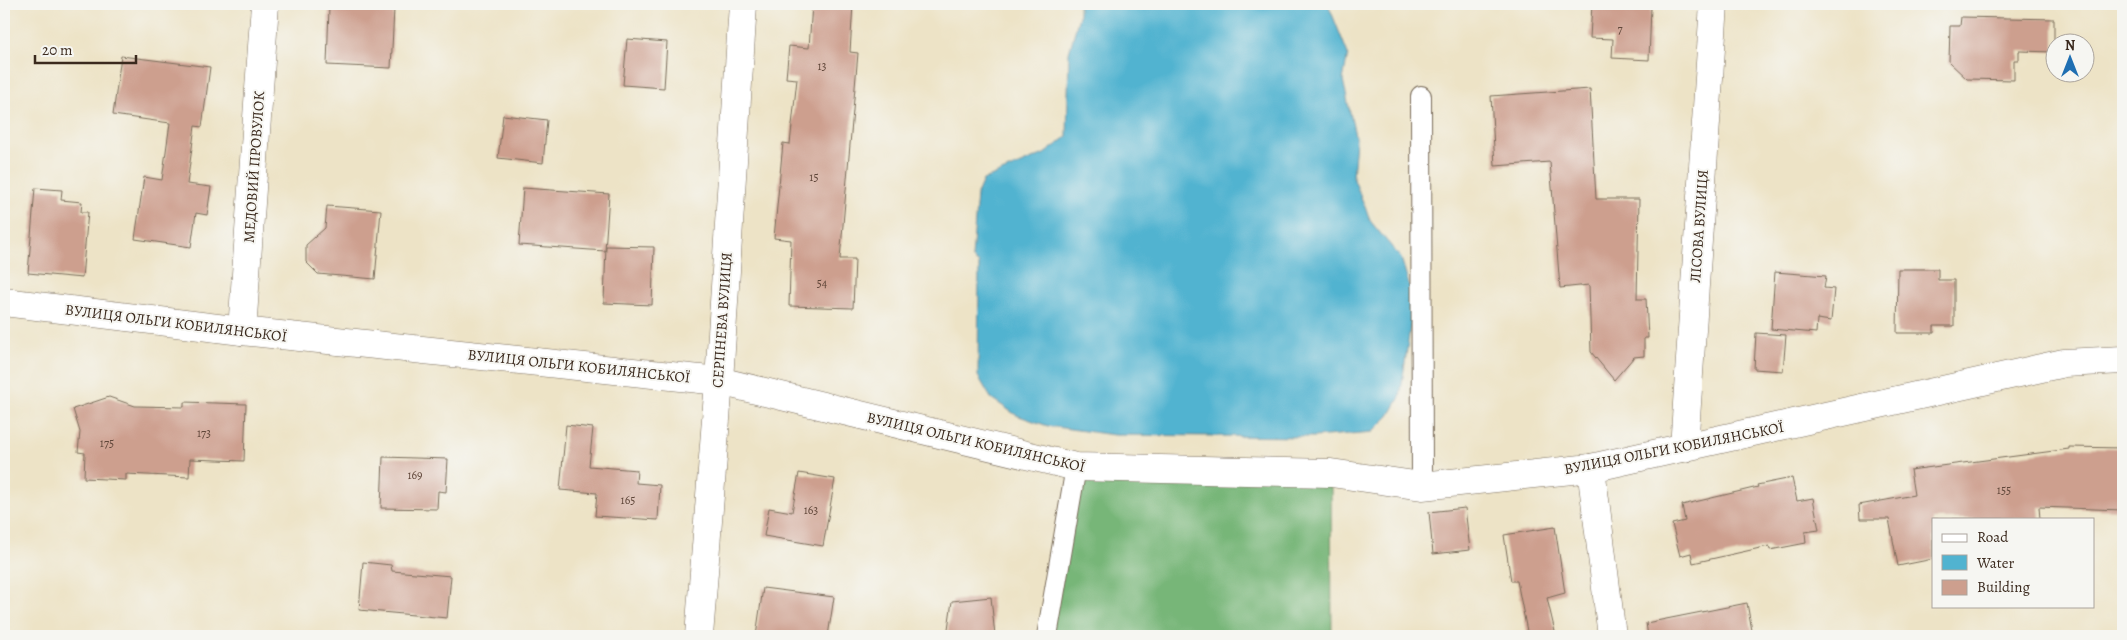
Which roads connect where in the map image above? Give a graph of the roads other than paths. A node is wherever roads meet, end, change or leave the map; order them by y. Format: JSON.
{"nodes":[{"id":1,"x":265,"y":4,"type":"edge"},
{"id":2,"x":743,"y":4,"type":"edge"},
{"id":3,"x":1714,"y":4,"type":"edge"},
{"id":4,"x":1421,"y":96,"type":"dead end"},
{"id":5,"x":4,"y":302,"type":"edge"},
{"id":6,"x":242,"y":331,"type":"junction"},
{"id":7,"x":2123,"y":360,"type":"edge"},
{"id":8,"x":719,"y":381,"type":"junction"},
{"id":9,"x":1684,"y":448,"type":"junction"},
{"id":10,"x":1076,"y":467,"type":"junction"},
{"id":11,"x":1591,"y":468,"type":"junction"},
{"id":12,"x":1422,"y":486,"type":"junction"},
{"id":13,"x":699,"y":636,"type":"edge"},
{"id":14,"x":1047,"y":636,"type":"edge"},
{"id":15,"x":1612,"y":636,"type":"edge"}],
"edges":[{"from":1,"to":6,"type":"street","name":"МЕДОВИЙ ПРОВУЛОК"},
{"from":2,"to":8,"type":"street","name":"СЕРПНЕВА ВУЛИЦЯ"},
{"from":3,"to":9,"type":"street","name":"ЛІСОВА ВУЛИЦЯ"},
{"from":4,"to":12,"type":"lane"},
{"from":5,"to":6,"type":"street","name":"ВУЛИЦЯ ОЛЬГИ КОБИЛЯНСЬКОЇ"},
{"from":6,"to":8,"type":"street","name":"ВУЛИЦЯ ОЛЬГИ КОБИЛЯНСЬКОЇ"},
{"from":7,"to":9,"type":"street","name":"ВУЛИЦЯ ОЛЬГИ КОБИЛЯНСЬКОЇ"},
{"from":8,"to":10,"type":"street","name":"ВУЛИЦЯ ОЛЬГИ КОБИЛЯНСЬКОЇ"},
{"from":8,"to":13,"type":"street","name":"СЕРПНЕВА ВУЛИЦЯ"},
{"from":9,"to":11,"type":"street","name":"ВУЛИЦЯ ОЛЬГИ КОБИЛЯНСЬКОЇ"},
{"from":10,"to":12,"type":"street","name":"ВУЛИЦЯ ОЛЬГИ КОБИЛЯНСЬКОЇ"},
{"from":10,"to":14,"type":"lane"},
{"from":11,"to":12,"type":"street","name":"ВУЛИЦЯ ОЛЬГИ КОБИЛЯНСЬКОЇ"},
{"from":11,"to":15,"type":"street"}]}
